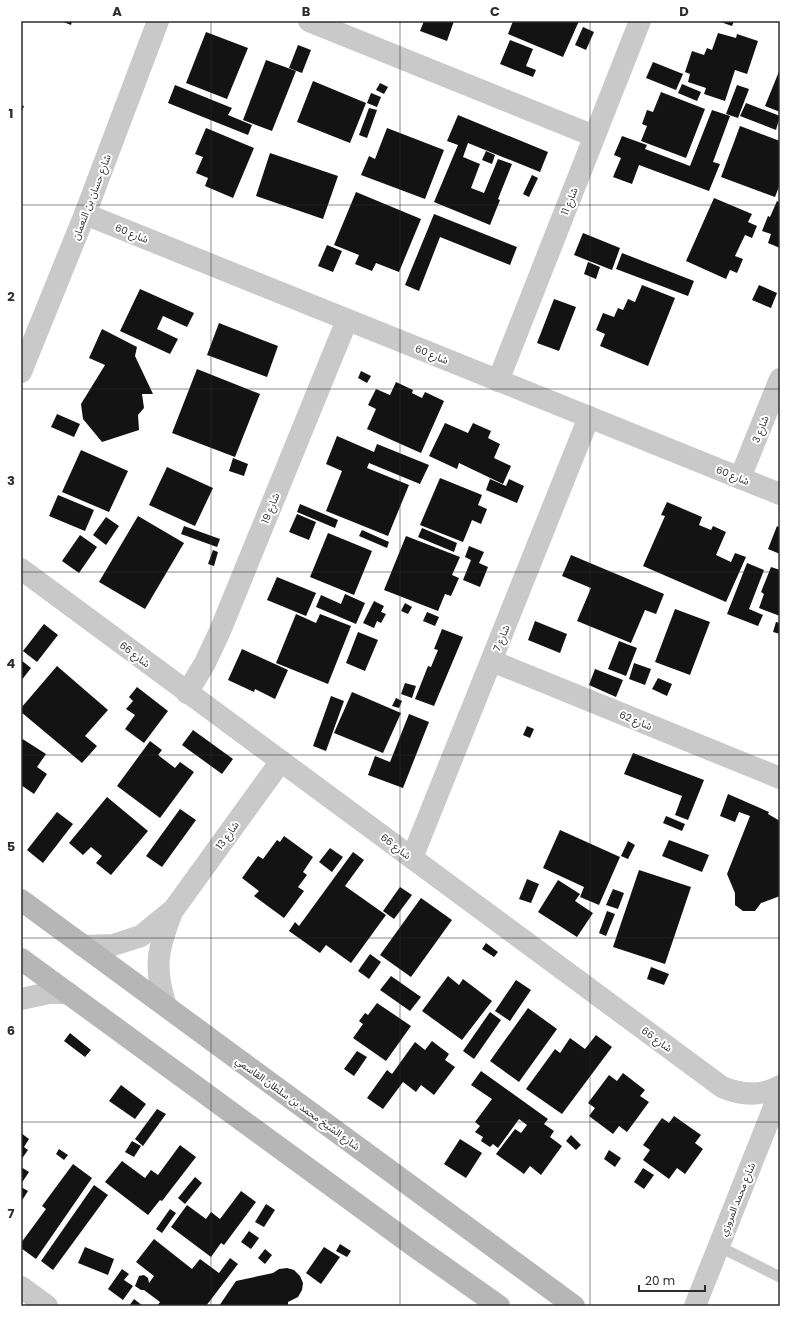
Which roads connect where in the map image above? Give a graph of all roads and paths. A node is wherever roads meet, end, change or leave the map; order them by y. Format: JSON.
{"nodes":[{"id":1,"x":158,"y":21,"type":"edge"},
{"id":2,"x":309,"y":21,"type":"edge"},
{"id":3,"x":640,"y":21,"type":"edge"},
{"id":4,"x":594,"y":136,"type":"junction"},
{"id":5,"x":85,"y":214,"type":"junction"},
{"id":6,"x":347,"y":320,"type":"junction"},
{"id":7,"x":21,"y":372,"type":"edge"},
{"id":8,"x":780,"y":379,"type":"edge"},
{"id":9,"x":498,"y":381,"type":"junction"},
{"id":10,"x":589,"y":417,"type":"junction"},
{"id":11,"x":740,"y":478,"type":"junction"},
{"id":12,"x":780,"y":494,"type":"edge"},
{"id":13,"x":21,"y":569,"type":"edge"},
{"id":14,"x":492,"y":662,"type":"junction"},
{"id":15,"x":187,"y":693,"type":"junction"},
{"id":16,"x":281,"y":761,"type":"junction"},
{"id":17,"x":780,"y":778,"type":"edge"},
{"id":18,"x":412,"y":858,"type":"junction"},
{"id":19,"x":21,"y":900,"type":"edge"},
{"id":20,"x":174,"y":909,"type":"junction"},
{"id":21,"x":84,"y":946,"type":"junction"},
{"id":22,"x":21,"y":958,"type":"edge"},
{"id":23,"x":68,"y":993,"type":"junction"},
{"id":24,"x":21,"y":999,"type":"edge"},
{"id":25,"x":166,"y":1006,"type":"junction"},
{"id":26,"x":780,"y":1086,"type":"edge"},
{"id":27,"x":780,"y":1092,"type":"edge"},
{"id":28,"x":718,"y":1246,"type":"junction"},
{"id":29,"x":780,"y":1277,"type":"edge"},
{"id":30,"x":21,"y":1287,"type":"edge"},
{"id":31,"x":47,"y":1306,"type":"edge"},
{"id":32,"x":499,"y":1306,"type":"edge"},
{"id":33,"x":574,"y":1306,"type":"edge"},
{"id":34,"x":694,"y":1306,"type":"edge"}],
"edges":[{"from":1,"to":5,"type":"street","name":"شارع حسان بن النعمان"},
{"from":2,"to":4,"type":"street"},
{"from":3,"to":4,"type":"street","name":"شارع 11"},
{"from":4,"to":9,"type":"street","name":"شارع 11"},
{"from":5,"to":6,"type":"street","name":"شارع 60"},
{"from":5,"to":7,"type":"street","name":"شارع حسان بن النعمان"},
{"from":6,"to":9,"type":"street","name":"شارع 60"},
{"from":6,"to":15,"type":"street","name":"شارع 19"},
{"from":8,"to":11,"type":"street","name":"شارع 3"},
{"from":9,"to":10,"type":"street","name":"شارع 60"},
{"from":10,"to":11,"type":"street","name":"شارع 60"},
{"from":10,"to":14,"type":"street","name":"شارع 7"},
{"from":11,"to":12,"type":"street","name":"شارع 60"},
{"from":13,"to":15,"type":"street","name":"شارع 66"},
{"from":14,"to":17,"type":"street","name":"شارع 62"},
{"from":14,"to":18,"type":"street","name":"شارع 7"},
{"from":15,"to":16,"type":"street","name":"شارع 66"},
{"from":16,"to":18,"type":"street","name":"شارع 66"},
{"from":16,"to":20,"type":"street","name":"شارع 13"},
{"from":18,"to":26,"type":"street","name":"شارع 66"},
{"from":19,"to":21,"type":"main road","name":"شارع الشيخ محمد بن سلطان القاسمي"},
{"from":20,"to":21,"type":"street","name":"شارع 13"},
{"from":20,"to":25,"type":"street","name":"شارع 13"},
{"from":21,"to":25,"type":"main road","name":"شارع الشيخ محمد بن سلطان القاسمي"},
{"from":22,"to":23,"type":"main road"},
{"from":23,"to":24,"type":"street"},
{"from":23,"to":32,"type":"main road"},
{"from":25,"to":33,"type":"main road","name":"شارع الشيخ محمد بن سلطان القاسمي"},
{"from":27,"to":28,"type":"street","name":"شارع محمد المروزي"},
{"from":28,"to":29,"type":"lane"},
{"from":28,"to":34,"type":"street","name":"شارع محمد المروزي"},
{"from":30,"to":31,"type":"street"}]}
